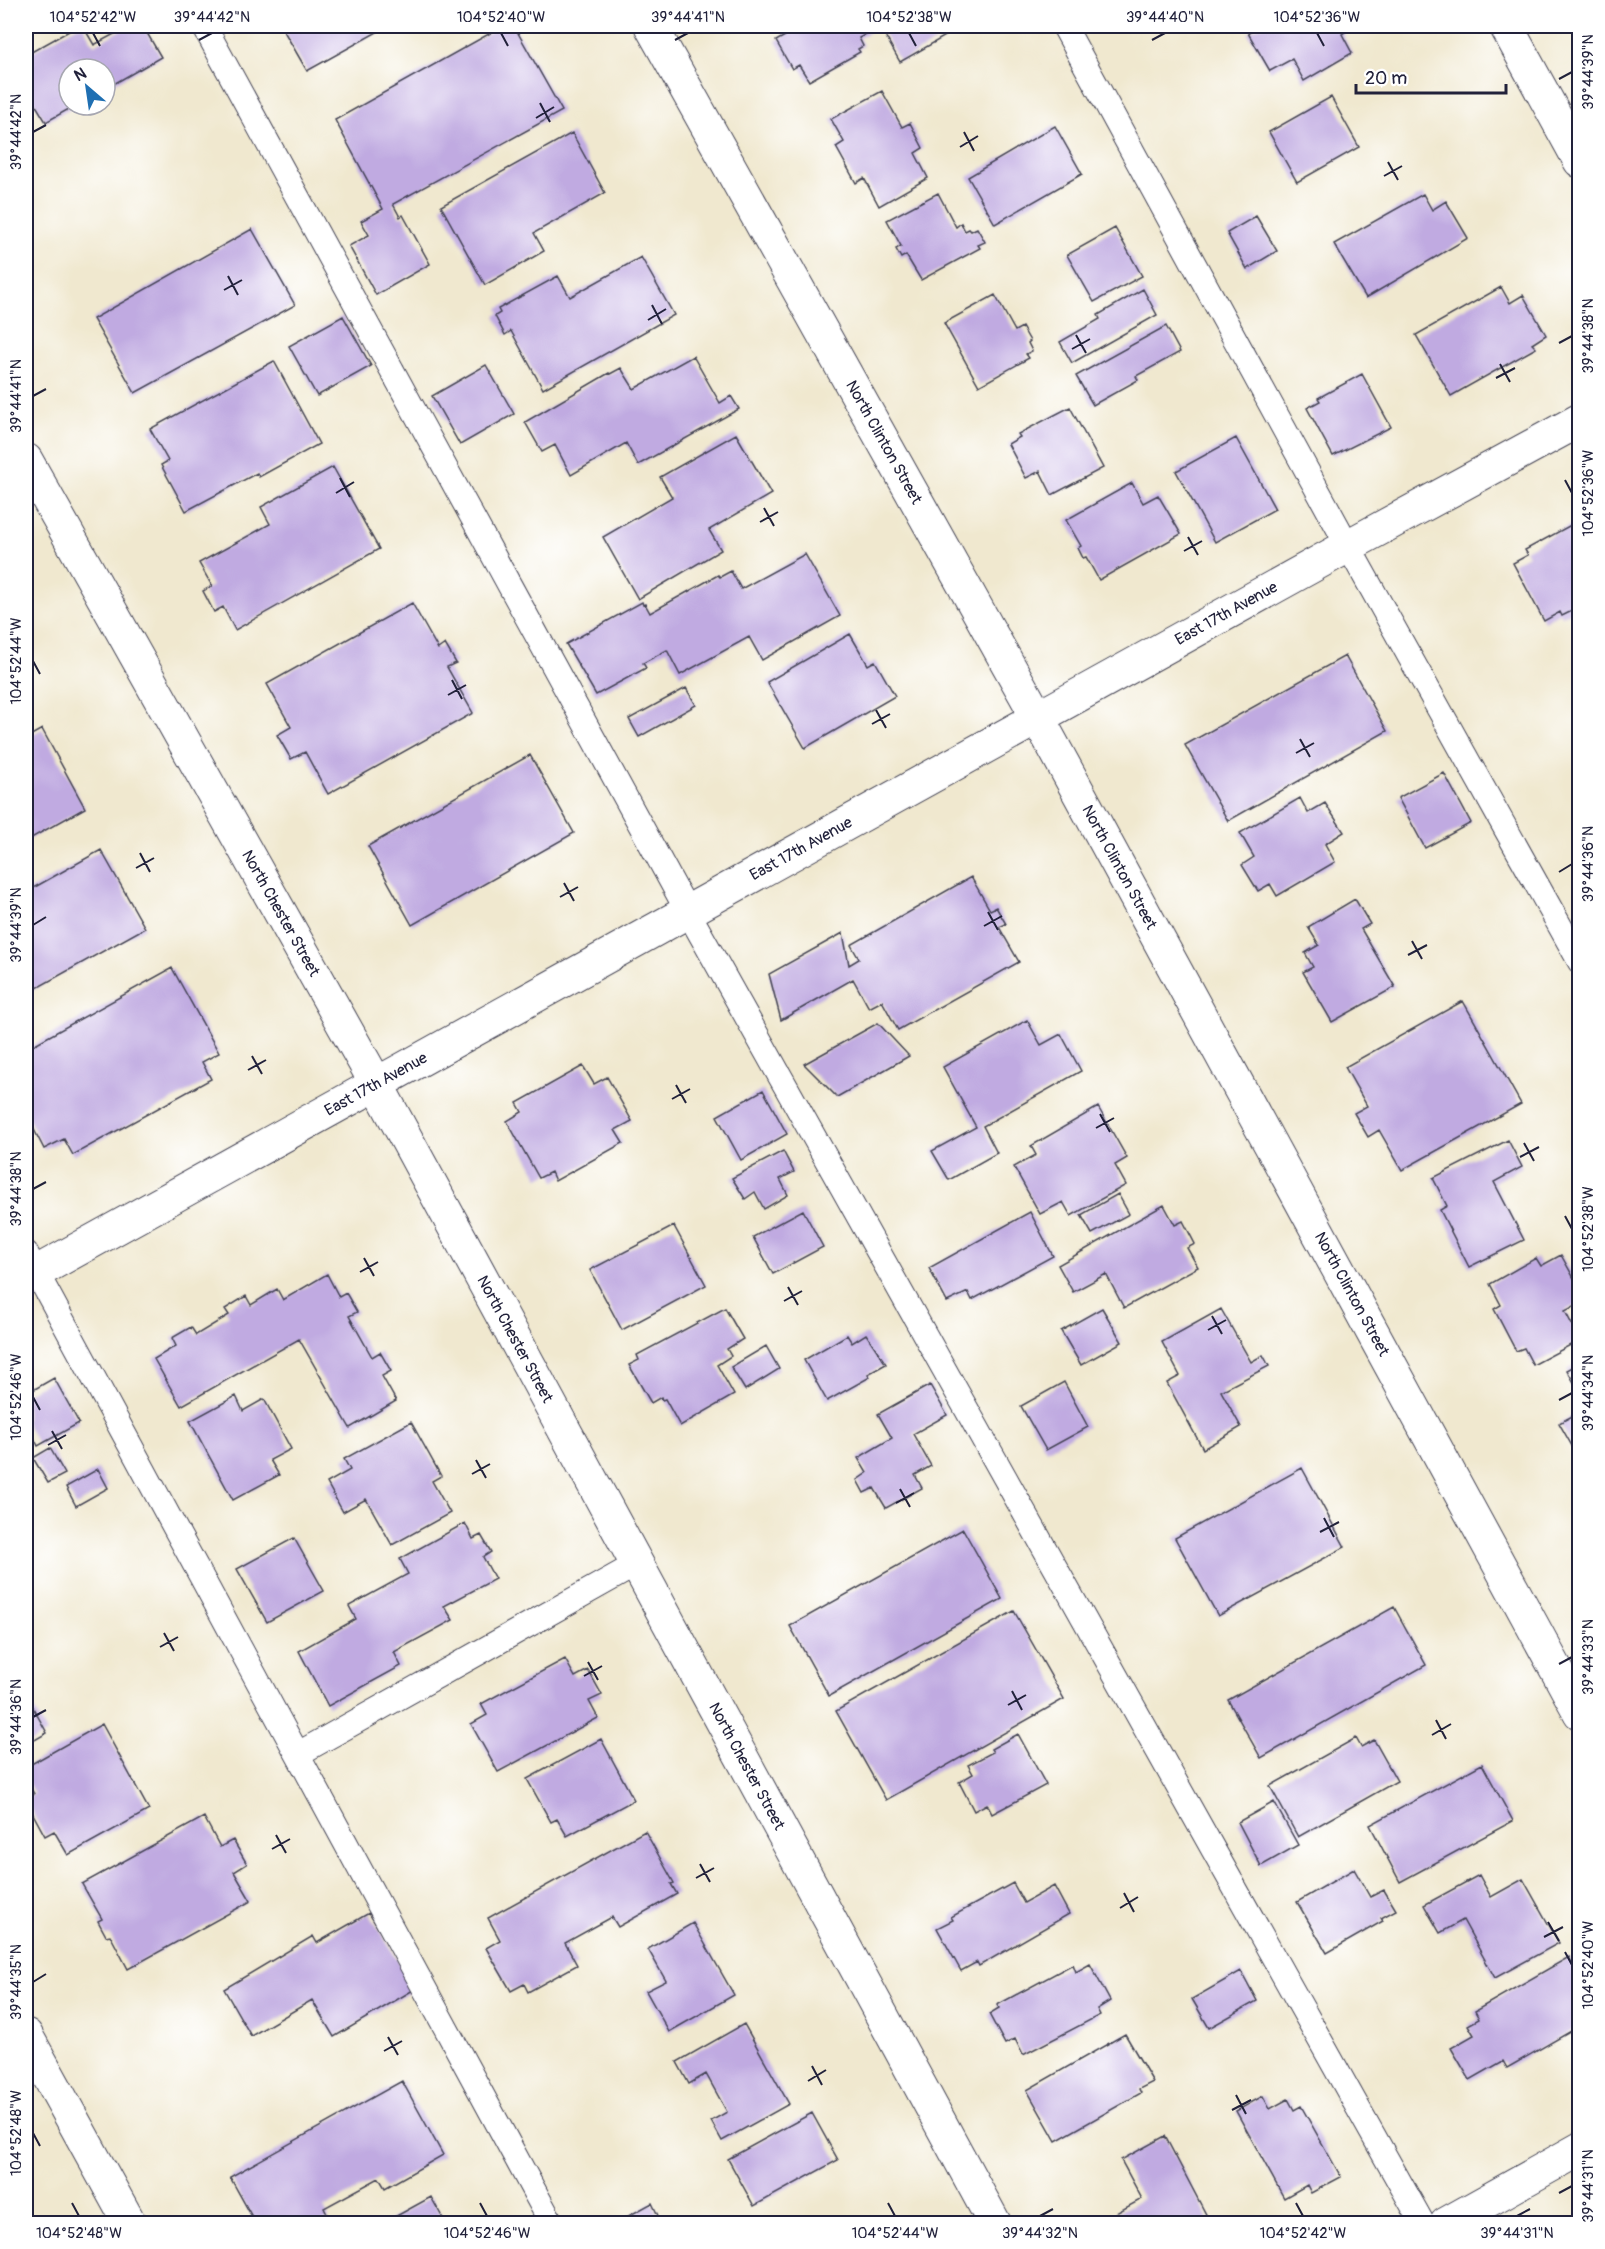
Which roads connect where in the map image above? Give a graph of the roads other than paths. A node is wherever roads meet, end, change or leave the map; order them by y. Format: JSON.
{"nodes":[{"id":1,"x":204,"y":26,"type":"edge"},
{"id":2,"x":651,"y":26,"type":"edge"},
{"id":3,"x":1064,"y":26,"type":"edge"},
{"id":4,"x":1506,"y":26,"type":"edge"},
{"id":5,"x":1580,"y":161,"type":"edge"},
{"id":6,"x":1580,"y":420,"type":"edge"},
{"id":7,"x":26,"y":460,"type":"edge"},
{"id":8,"x":1348,"y":546,"type":"junction"},
{"id":9,"x":1038,"y":718,"type":"junction"},
{"id":10,"x":688,"y":912,"type":"junction"},
{"id":11,"x":1580,"y":962,"type":"edge"},
{"id":12,"x":376,"y":1083,"type":"junction"},
{"id":13,"x":29,"y":1267,"type":"edge"},
{"id":14,"x":637,"y":1564,"type":"junction"},
{"id":15,"x":1580,"y":1713,"type":"edge"},
{"id":16,"x":298,"y":1754,"type":"junction"},
{"id":17,"x":26,"y":2035,"type":"edge"},
{"id":18,"x":1580,"y":2150,"type":"edge"},
{"id":19,"x":130,"y":2223,"type":"edge"},
{"id":20,"x":552,"y":2223,"type":"edge"},
{"id":21,"x":995,"y":2223,"type":"edge"},
{"id":22,"x":1423,"y":2223,"type":"edge"},
{"id":23,"x":1446,"y":2223,"type":"edge"}],
"edges":[{"from":1,"to":10,"type":"lane"},
{"from":2,"to":9,"type":"street","name":"North Clinton Street"},
{"from":3,"to":8,"type":"lane"},
{"from":4,"to":5,"type":"street"},
{"from":6,"to":8,"type":"street","name":"East 17th Avenue"},
{"from":7,"to":12,"type":"street","name":"North Chester Street"},
{"from":8,"to":9,"type":"street","name":"East 17th Avenue"},
{"from":8,"to":11,"type":"lane"},
{"from":9,"to":10,"type":"street","name":"East 17th Avenue"},
{"from":9,"to":15,"type":"street","name":"North Clinton Street"},
{"from":10,"to":12,"type":"street","name":"East 17th Avenue"},
{"from":10,"to":22,"type":"lane"},
{"from":12,"to":13,"type":"street","name":"East 17th Avenue"},
{"from":12,"to":14,"type":"street","name":"North Chester Street"},
{"from":13,"to":16,"type":"lane"},
{"from":14,"to":16,"type":"lane"},
{"from":14,"to":21,"type":"street","name":"North Chester Street"},
{"from":16,"to":20,"type":"lane"},
{"from":17,"to":19,"type":"street"},
{"from":18,"to":23,"type":"street"}]}
